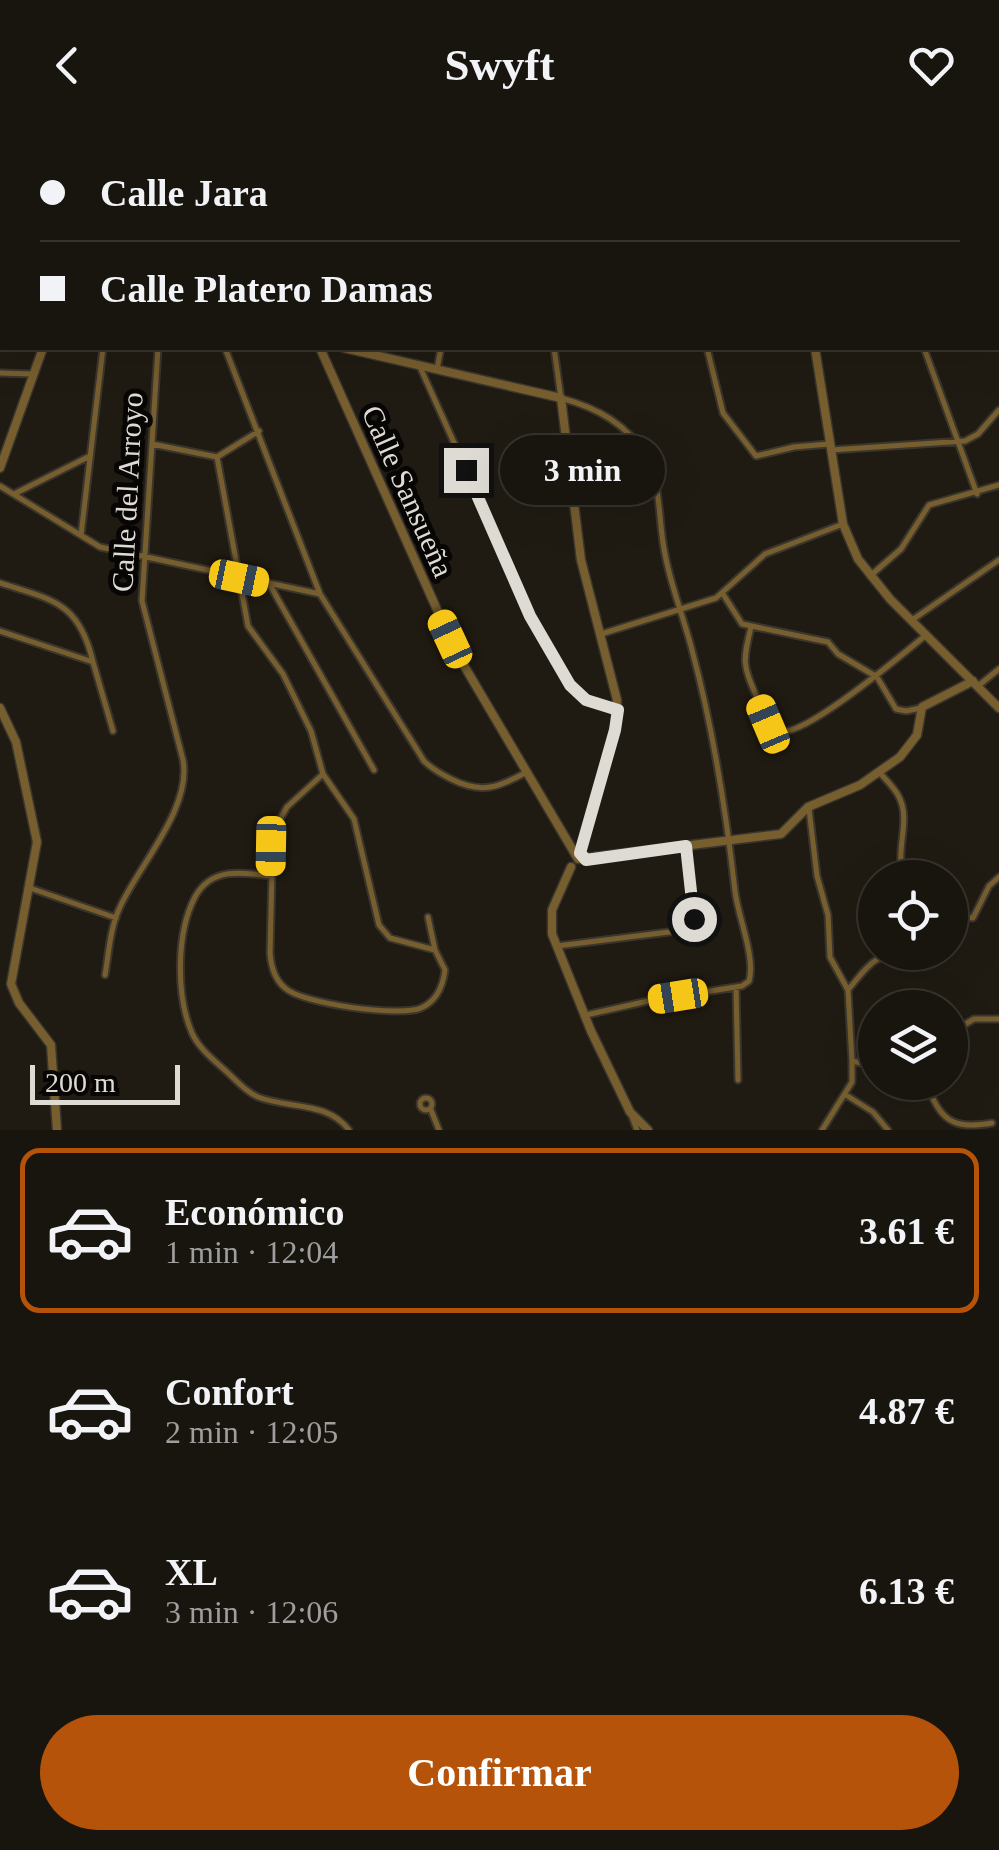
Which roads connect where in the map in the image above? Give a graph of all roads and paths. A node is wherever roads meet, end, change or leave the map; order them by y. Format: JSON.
{"nodes":[{"id":1,"x":42,"y":350,"type":"edge"},
{"id":2,"x":103,"y":350,"type":"edge"},
{"id":3,"x":158,"y":350,"type":"edge"},
{"id":4,"x":226,"y":350,"type":"edge"},
{"id":5,"x":321,"y":350,"type":"edge"},
{"id":6,"x":365,"y":350,"type":"edge"},
{"id":7,"x":441,"y":350,"type":"edge"},
{"id":8,"x":554,"y":350,"type":"edge"},
{"id":9,"x":707,"y":350,"type":"edge"},
{"id":10,"x":816,"y":350,"type":"edge"},
{"id":11,"x":925,"y":350,"type":"edge"},
{"id":12,"x":419,"y":365,"type":"junction"},
{"id":13,"x":436,"y":369,"type":"junction"},
{"id":14,"x":0,"y":373,"type":"edge"},
{"id":15,"x":34,"y":374,"type":"junction"},
{"id":16,"x":561,"y":398,"type":"junction"},
{"id":17,"x":999,"y":410,"type":"edge"},
{"id":18,"x":258,"y":431,"type":"junction"},
{"id":19,"x":959,"y":442,"type":"junction"},
{"id":20,"x":152,"y":444,"type":"junction"},
{"id":21,"x":830,"y":447,"type":"junction"},
{"id":22,"x":90,"y":456,"type":"junction"},
{"id":23,"x":217,"y":456,"type":"junction"},
{"id":24,"x":0,"y":468,"type":"edge"},
{"id":25,"x":999,"y":485,"type":"edge"},
{"id":26,"x":0,"y":486,"type":"edge"},
{"id":27,"x":14,"y":494,"type":"junction"},
{"id":28,"x":977,"y":494,"type":"junction"},
{"id":29,"x":843,"y":524,"type":"junction"},
{"id":30,"x":81,"y":536,"type":"junction"},
{"id":31,"x":144,"y":559,"type":"junction"},
{"id":32,"x":999,"y":560,"type":"edge"},
{"id":33,"x":870,"y":576,"type":"junction"},
{"id":34,"x":239,"y":578,"type":"junction"},
{"id":35,"x":0,"y":583,"type":"edge"},
{"id":36,"x":270,"y":585,"type":"junction"},
{"id":37,"x":320,"y":594,"type":"junction"},
{"id":38,"x":723,"y":594,"type":"junction"},
{"id":39,"x":681,"y":609,"type":"junction"},
{"id":40,"x":912,"y":620,"type":"junction"},
{"id":41,"x":751,"y":627,"type":"junction"},
{"id":42,"x":0,"y":631,"type":"edge"},
{"id":43,"x":600,"y":634,"type":"junction"},
{"id":44,"x":926,"y":635,"type":"junction"},
{"id":45,"x":94,"y":662,"type":"junction"},
{"id":46,"x":999,"y":669,"type":"edge"},
{"id":47,"x":877,"y":677,"type":"junction"},
{"id":48,"x":976,"y":684,"type":"junction"},
{"id":49,"x":0,"y":708,"type":"edge"},
{"id":50,"x":922,"y":708,"type":"junction"},
{"id":51,"x":999,"y":708,"type":"edge"},
{"id":52,"x":618,"y":710,"type":"junction"},
{"id":53,"x":113,"y":732,"type":"dead end"},
{"id":54,"x":374,"y":770,"type":"dead end"},
{"id":55,"x":525,"y":772,"type":"junction"},
{"id":56,"x":880,"y":772,"type":"junction"},
{"id":57,"x":323,"y":774,"type":"junction"},
{"id":58,"x":808,"y":807,"type":"junction"},
{"id":59,"x":730,"y":841,"type":"junction"},
{"id":60,"x":686,"y":846,"type":"junction"},
{"id":61,"x":577,"y":859,"type":"junction"},
{"id":62,"x":900,"y":860,"type":"edge"},
{"id":63,"x":270,"y":876,"type":"junction"},
{"id":64,"x":999,"y":878,"type":"edge"},
{"id":65,"x":30,"y":888,"type":"junction"},
{"id":66,"x":428,"y":917,"type":"dead end"},
{"id":67,"x":116,"y":918,"type":"junction"},
{"id":68,"x":968,"y":918,"type":"edge"},
{"id":69,"x":557,"y":946,"type":"junction"},
{"id":70,"x":435,"y":950,"type":"junction"},
{"id":71,"x":867,"y":970,"type":"edge"},
{"id":72,"x":105,"y":975,"type":"dead end"},
{"id":73,"x":736,"y":987,"type":"junction"},
{"id":74,"x":848,"y":990,"type":"junction"},
{"id":75,"x":584,"y":1016,"type":"junction"},
{"id":76,"x":999,"y":1019,"type":"edge"},
{"id":77,"x":968,"y":1022,"type":"edge"},
{"id":78,"x":852,"y":1062,"type":"junction"},
{"id":79,"x":858,"y":1063,"type":"edge"},
{"id":80,"x":738,"y":1080,"type":"dead end"},
{"id":81,"x":846,"y":1095,"type":"junction"},
{"id":82,"x":934,"y":1100,"type":"edge"},
{"id":83,"x":430,"y":1109,"type":"dead end"},
{"id":84,"x":992,"y":1123,"type":"dead end"},
{"id":85,"x":952,"y":1127,"type":"edge"},
{"id":86,"x":961,"y":1129,"type":"edge"},
{"id":87,"x":57,"y":1130,"type":"edge"},
{"id":88,"x":349,"y":1130,"type":"edge"},
{"id":89,"x":440,"y":1130,"type":"edge"},
{"id":90,"x":643,"y":1130,"type":"edge"},
{"id":91,"x":822,"y":1130,"type":"edge"},
{"id":92,"x":888,"y":1130,"type":"edge"}],
"edges":[{"from":1,"to":15,"type":"street"},
{"from":2,"to":22,"type":"street"},
{"from":3,"to":20,"type":"street","name":"Calle del Arroyo"},
{"from":4,"to":18,"type":"street"},
{"from":5,"to":55,"type":"street","name":"Calle Sansueña"},
{"from":6,"to":12,"type":"street"},
{"from":7,"to":13,"type":"street"},
{"from":8,"to":16,"type":"street"},
{"from":9,"to":21,"type":"street"},
{"from":10,"to":21,"type":"street"},
{"from":11,"to":19,"type":"street"},
{"from":12,"to":13,"type":"street"},
{"from":12,"to":52,"type":"street"},
{"from":13,"to":16,"type":"street"},
{"from":14,"to":15,"type":"street"},
{"from":15,"to":24,"type":"street"},
{"from":16,"to":39,"type":"street"},
{"from":16,"to":43,"type":"street"},
{"from":17,"to":19,"type":"street"},
{"from":18,"to":23,"type":"street"},
{"from":18,"to":37,"type":"street"},
{"from":19,"to":21,"type":"street"},
{"from":19,"to":28,"type":"street"},
{"from":20,"to":23,"type":"street"},
{"from":20,"to":31,"type":"street","name":"Calle del Arroyo"},
{"from":21,"to":29,"type":"street"},
{"from":22,"to":27,"type":"street"},
{"from":22,"to":30,"type":"street"},
{"from":23,"to":34,"type":"street"},
{"from":25,"to":28,"type":"street"},
{"from":26,"to":27,"type":"street"},
{"from":27,"to":30,"type":"street"},
{"from":28,"to":33,"type":"street"},
{"from":29,"to":33,"type":"street"},
{"from":29,"to":38,"type":"street"},
{"from":30,"to":31,"type":"street"},
{"from":31,"to":34,"type":"street"},
{"from":31,"to":67,"type":"street","name":"Calle del Arroyo"},
{"from":32,"to":40,"type":"street"},
{"from":33,"to":40,"type":"street"},
{"from":34,"to":36,"type":"street"},
{"from":34,"to":57,"type":"street"},
{"from":35,"to":45,"type":"street"},
{"from":36,"to":37,"type":"street"},
{"from":36,"to":54,"type":"street"},
{"from":37,"to":55,"type":"street"},
{"from":38,"to":39,"type":"street"},
{"from":38,"to":41,"type":"street"},
{"from":39,"to":43,"type":"street"},
{"from":39,"to":59,"type":"street"},
{"from":40,"to":44,"type":"street"},
{"from":41,"to":47,"type":"street"},
{"from":41,"to":47,"type":"street"},
{"from":42,"to":45,"type":"street"},
{"from":43,"to":52,"type":"street"},
{"from":44,"to":47,"type":"street"},
{"from":44,"to":48,"type":"street"},
{"from":45,"to":53,"type":"street"},
{"from":46,"to":48,"type":"street"},
{"from":47,"to":50,"type":"street"},
{"from":48,"to":50,"type":"street"},
{"from":48,"to":51,"type":"street"},
{"from":49,"to":65,"type":"street"},
{"from":50,"to":56,"type":"street"},
{"from":52,"to":61,"type":"street"},
{"from":55,"to":61,"type":"street","name":"Calle Sansueña"},
{"from":56,"to":58,"type":"street"},
{"from":56,"to":62,"type":"street"},
{"from":57,"to":63,"type":"street"},
{"from":57,"to":70,"type":"street"},
{"from":58,"to":59,"type":"street"},
{"from":58,"to":74,"type":"street"},
{"from":59,"to":60,"type":"street"},
{"from":59,"to":73,"type":"street"},
{"from":60,"to":61,"type":"street"},
{"from":60,"to":69,"type":"street"},
{"from":61,"to":69,"type":"street"},
{"from":63,"to":70,"type":"street"},
{"from":63,"to":88,"type":"street"},
{"from":64,"to":68,"type":"street"},
{"from":65,"to":67,"type":"street"},
{"from":65,"to":87,"type":"street"},
{"from":66,"to":70,"type":"street"},
{"from":67,"to":72,"type":"street","name":"Calle del Arroyo"},
{"from":69,"to":75,"type":"street"},
{"from":71,"to":74,"type":"street"},
{"from":73,"to":75,"type":"street"},
{"from":73,"to":80,"type":"street"},
{"from":74,"to":78,"type":"street"},
{"from":75,"to":90,"type":"street"},
{"from":76,"to":77,"type":"street"},
{"from":78,"to":79,"type":"street"},
{"from":78,"to":81,"type":"street"},
{"from":81,"to":91,"type":"street"},
{"from":81,"to":92,"type":"street"},
{"from":82,"to":85,"type":"street"},
{"from":83,"to":89,"type":"street"},
{"from":84,"to":86,"type":"street"},
{"from":85,"to":86,"type":"street"}]}
